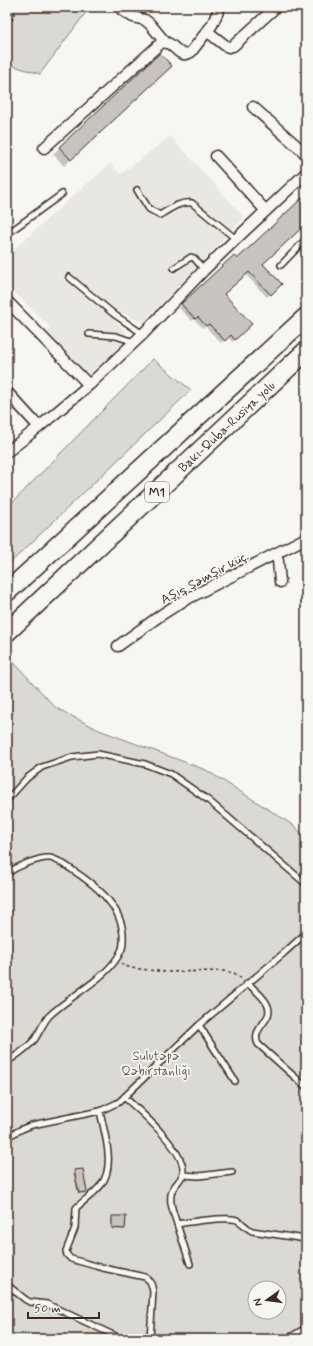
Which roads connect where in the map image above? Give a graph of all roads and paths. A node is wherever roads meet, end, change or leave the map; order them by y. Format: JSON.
{"nodes":[{"id":1,"x":16,"y":7,"type":"edge"},
{"id":2,"x":220,"y":7,"type":"edge"},
{"id":3,"x":276,"y":7,"type":"edge"},
{"id":4,"x":122,"y":10,"type":"dead end"},
{"id":5,"x":208,"y":32,"type":"junction"},
{"id":6,"x":7,"y":38,"type":"edge"},
{"id":7,"x":165,"y":42,"type":"junction"},
{"id":8,"x":253,"y":107,"type":"dead end"},
{"id":9,"x":44,"y":148,"type":"dead end"},
{"id":10,"x":306,"y":154,"type":"edge"},
{"id":11,"x":216,"y":156,"type":"dead end"},
{"id":12,"x":304,"y":179,"type":"edge"},
{"id":13,"x":137,"y":190,"type":"dead end"},
{"id":14,"x":62,"y":194,"type":"dead end"},
{"id":15,"x":266,"y":211,"type":"junction"},
{"id":16,"x":7,"y":234,"type":"edge"},
{"id":17,"x":236,"y":239,"type":"junction"},
{"id":18,"x":306,"y":239,"type":"edge"},
{"id":19,"x":281,"y":265,"type":"dead end"},
{"id":20,"x":174,"y":268,"type":"dead end"},
{"id":21,"x":204,"y":270,"type":"junction"},
{"id":22,"x":69,"y":277,"type":"dead end"},
{"id":23,"x":7,"y":301,"type":"edge"},
{"id":24,"x":306,"y":304,"type":"edge"},
{"id":25,"x":306,"y":317,"type":"edge"},
{"id":26,"x":89,"y":334,"type":"dead end"},
{"id":27,"x":143,"y":334,"type":"junction"},
{"id":28,"x":135,"y":342,"type":"junction"},
{"id":29,"x":306,"y":351,"type":"edge"},
{"id":30,"x":258,"y":362,"type":"junction"},
{"id":31,"x":89,"y":386,"type":"junction"},
{"id":32,"x":7,"y":392,"type":"edge"},
{"id":33,"x":39,"y":427,"type":"junction"},
{"id":34,"x":7,"y":452,"type":"edge"},
{"id":35,"x":306,"y":538,"type":"edge"},
{"id":36,"x":276,"y":554,"type":"junction"},
{"id":37,"x":280,"y":582,"type":"dead end"},
{"id":38,"x":7,"y":592,"type":"edge"},
{"id":39,"x":7,"y":632,"type":"edge"},
{"id":40,"x":118,"y":646,"type":"dead end"},
{"id":41,"x":7,"y":800,"type":"edge"},
{"id":42,"x":7,"y":873,"type":"edge"},
{"id":43,"x":306,"y":884,"type":"edge"},
{"id":44,"x":306,"y":933,"type":"edge"},
{"id":45,"x":116,"y":961,"type":"junction"},
{"id":46,"x":247,"y":983,"type":"junction"},
{"id":47,"x":199,"y":1025,"type":"junction"},
{"id":48,"x":7,"y":1062,"type":"edge"},
{"id":49,"x":235,"y":1081,"type":"dead end"},
{"id":50,"x":306,"y":1087,"type":"edge"},
{"id":51,"x":124,"y":1098,"type":"junction"},
{"id":52,"x":100,"y":1111,"type":"junction"},
{"id":53,"x":7,"y":1137,"type":"edge"},
{"id":54,"x":232,"y":1172,"type":"dead end"},
{"id":55,"x":182,"y":1175,"type":"junction"},
{"id":56,"x":177,"y":1224,"type":"junction"},
{"id":57,"x":306,"y":1238,"type":"edge"},
{"id":58,"x":190,"y":1264,"type":"dead end"},
{"id":59,"x":7,"y":1285,"type":"edge"},
{"id":60,"x":306,"y":1328,"type":"edge"},
{"id":61,"x":122,"y":1339,"type":"edge"},
{"id":62,"x":150,"y":1339,"type":"edge"},
{"id":63,"x":286,"y":1339,"type":"edge"}],
"edges":[{"from":1,"to":6,"type":"path"},
{"from":2,"to":5,"type":"street"},
{"from":3,"to":5,"type":"street"},
{"from":4,"to":7,"type":"street"},
{"from":5,"to":7,"type":"street"},
{"from":7,"to":9,"type":"street"},
{"from":8,"to":10,"type":"street"},
{"from":11,"to":15,"type":"street"},
{"from":12,"to":15,"type":"street"},
{"from":13,"to":17,"type":"lane"},
{"from":14,"to":16,"type":"lane"},
{"from":15,"to":17,"type":"street"},
{"from":17,"to":21,"type":"street"},
{"from":18,"to":19,"type":"lane"},
{"from":20,"to":21,"type":"lane"},
{"from":21,"to":27,"type":"street"},
{"from":22,"to":27,"type":"lane"},
{"from":23,"to":31,"type":"street"},
{"from":24,"to":30,"type":"highway"},
{"from":25,"to":30,"type":"highway","name":"Bakı-Quba-Rusiya yolu","number":"M1"},
{"from":26,"to":28,"type":"lane"},
{"from":27,"to":28,"type":"street"},
{"from":28,"to":31,"type":"street"},
{"from":29,"to":39,"type":"highway","name":"Bakı-Quba-Rusiya yolu","number":"M1"},
{"from":30,"to":38,"type":"highway","name":"Bakı-Quba-Rusiya yolu","number":"M1"},
{"from":31,"to":33,"type":"street"},
{"from":32,"to":33,"type":"street"},
{"from":33,"to":34,"type":"street"},
{"from":35,"to":36,"type":"street","name":"Aşıq Şəmşir küç."},
{"from":36,"to":37,"type":"street"},
{"from":36,"to":40,"type":"street","name":"Aşıq Şəmşir küç."},
{"from":41,"to":43,"type":"lane"},
{"from":42,"to":45,"type":"lane"},
{"from":44,"to":46,"type":"lane"},
{"from":45,"to":46,"type":"path"},
{"from":45,"to":48,"type":"lane"},
{"from":46,"to":47,"type":"lane"},
{"from":46,"to":50,"type":"lane"},
{"from":47,"to":49,"type":"lane"},
{"from":47,"to":51,"type":"lane"},
{"from":51,"to":52,"type":"lane"},
{"from":51,"to":55,"type":"lane"},
{"from":52,"to":53,"type":"lane"},
{"from":52,"to":62,"type":"lane"},
{"from":54,"to":55,"type":"lane"},
{"from":55,"to":56,"type":"lane"},
{"from":56,"to":57,"type":"lane"},
{"from":56,"to":58,"type":"lane"},
{"from":59,"to":61,"type":"lane"},
{"from":60,"to":63,"type":"lane"}]}
